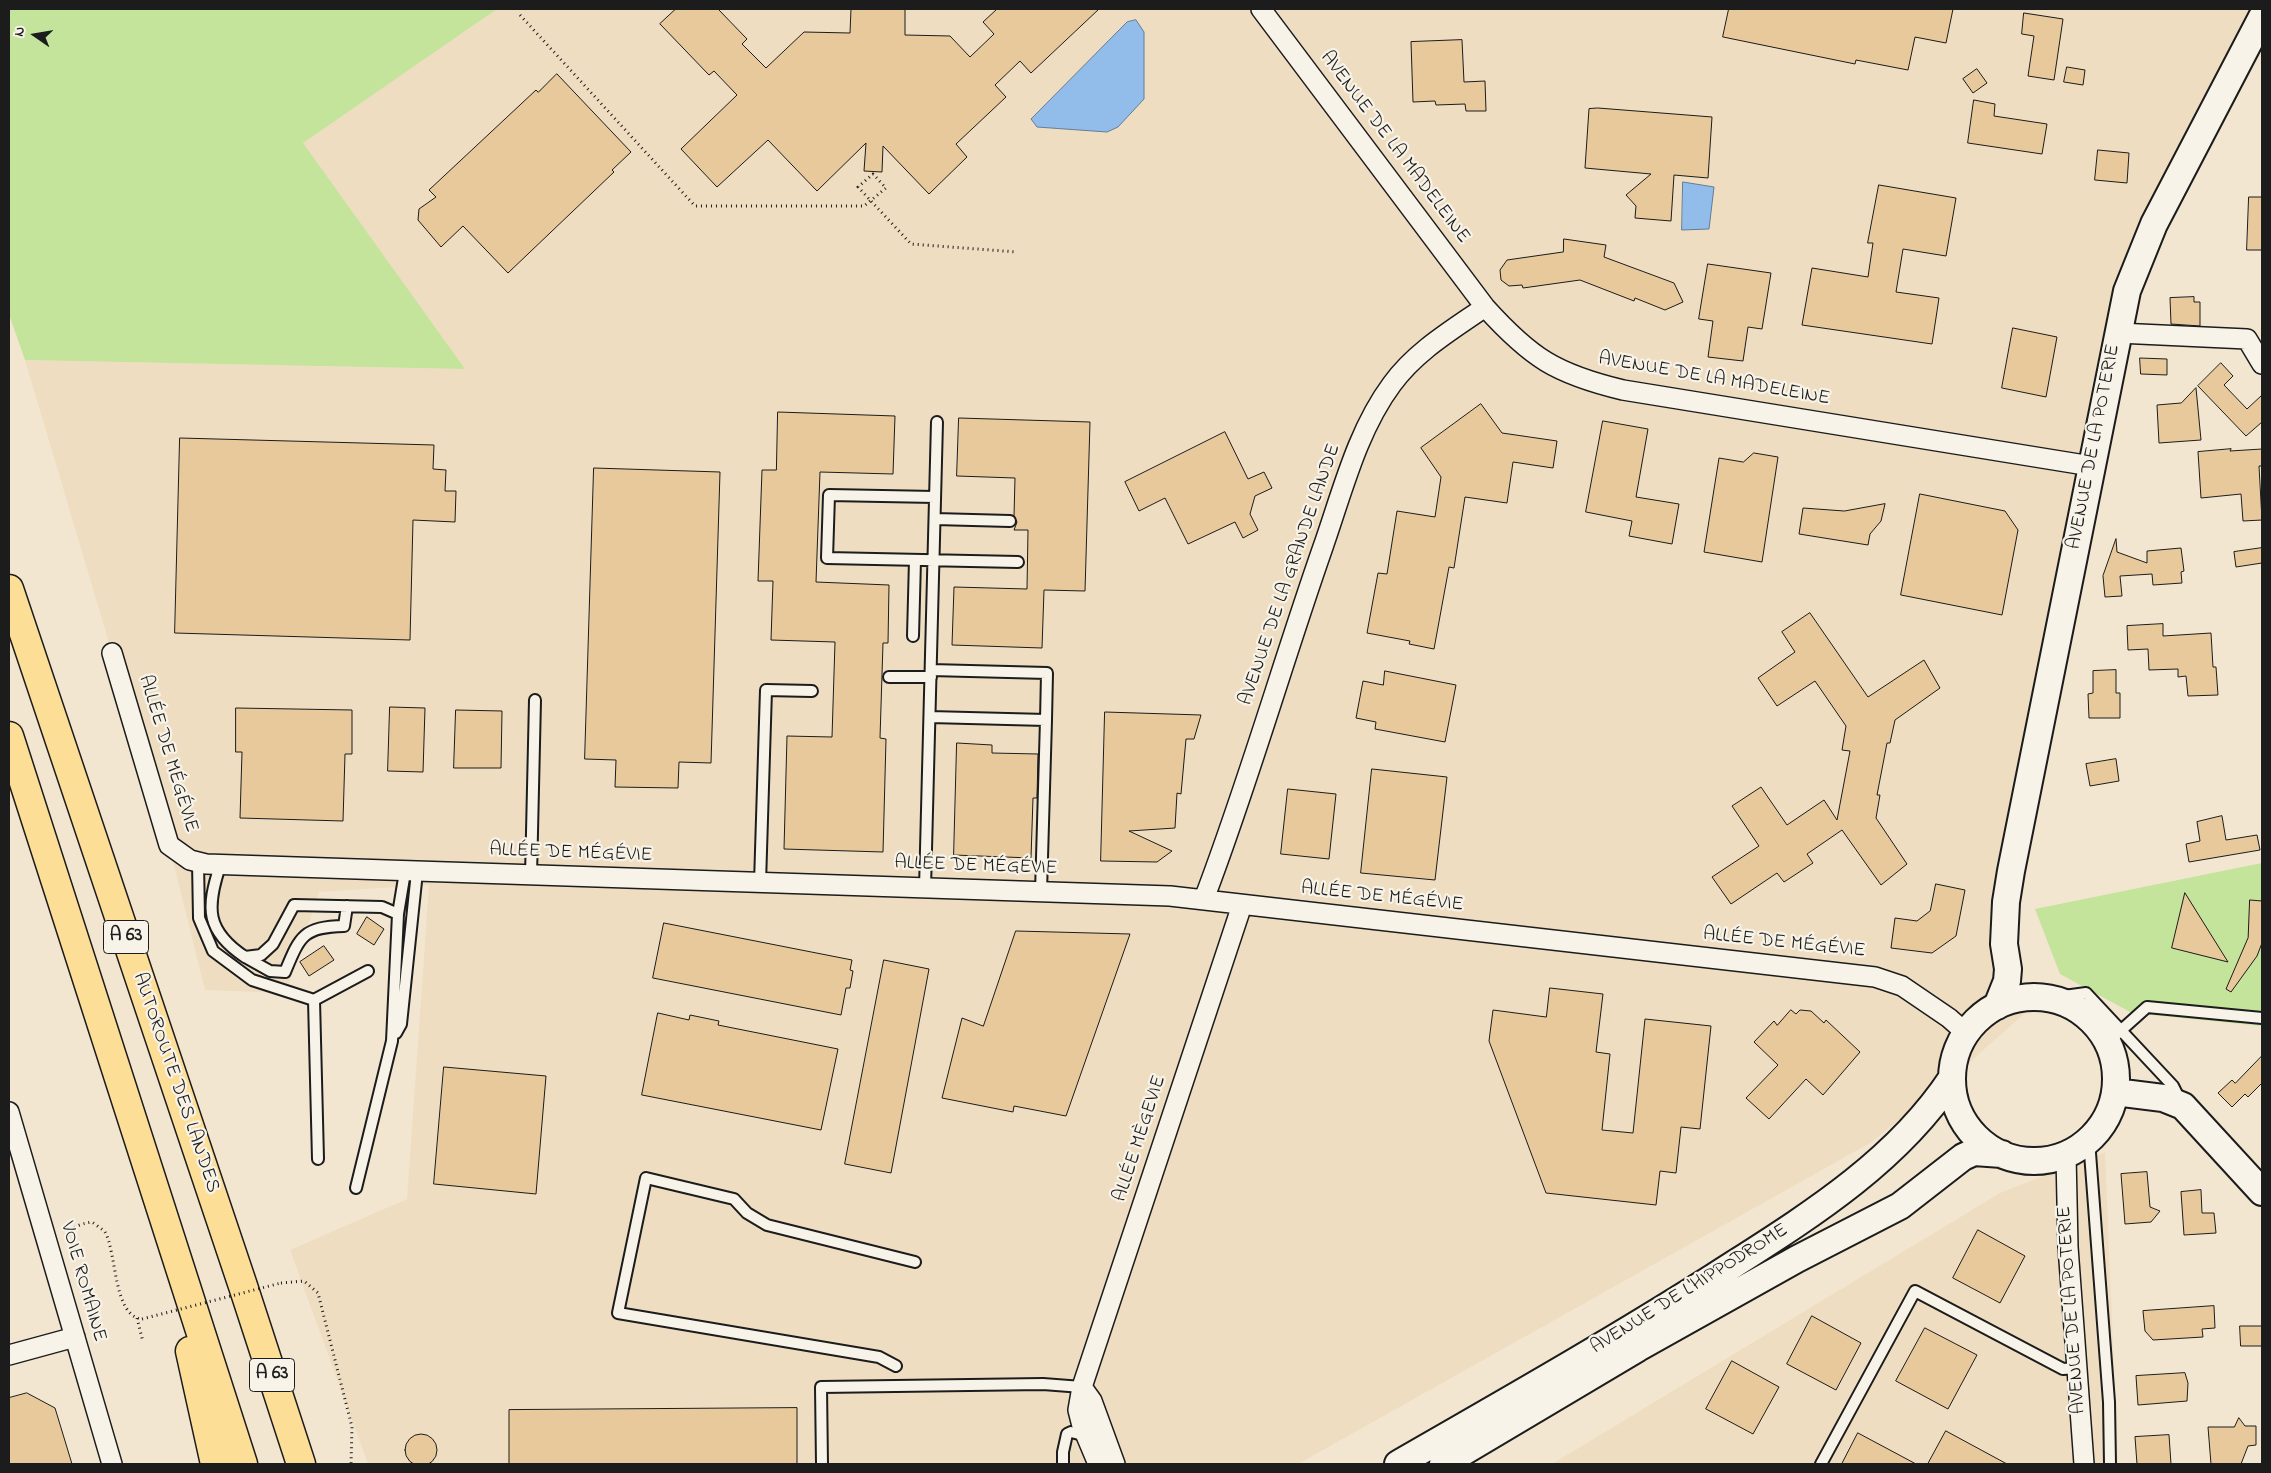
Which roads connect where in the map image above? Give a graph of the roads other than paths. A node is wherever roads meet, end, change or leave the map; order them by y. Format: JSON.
{"nodes":[{"id":1,"x":1261,"y":9,"type":"edge"},
{"id":2,"x":2262,"y":17,"type":"edge"},
{"id":3,"x":1485,"y":307,"type":"junction"},
{"id":4,"x":2118,"y":333,"type":"junction"},
{"id":5,"x":2262,"y":364,"type":"edge"},
{"id":6,"x":937,"y":422,"type":"dead end"},
{"id":7,"x":2091,"y":466,"type":"junction"},
{"id":8,"x":935,"y":497,"type":"junction"},
{"id":9,"x":935,"y":519,"type":"junction"},
{"id":10,"x":1010,"y":521,"type":"dead end"},
{"id":11,"x":914,"y":560,"type":"junction"},
{"id":12,"x":934,"y":560,"type":"junction"},
{"id":13,"x":1018,"y":562,"type":"dead end"},
{"id":14,"x":9,"y":588,"type":"edge"},
{"id":15,"x":913,"y":636,"type":"dead end"},
{"id":16,"x":112,"y":653,"type":"dead end"},
{"id":17,"x":931,"y":674,"type":"junction"},
{"id":18,"x":889,"y":676,"type":"dead end"},
{"id":19,"x":812,"y":691,"type":"dead end"},
{"id":20,"x":535,"y":700,"type":"dead end"},
{"id":21,"x":930,"y":717,"type":"junction"},
{"id":22,"x":1046,"y":720,"type":"junction"},
{"id":23,"x":9,"y":736,"type":"edge"},
{"id":24,"x":198,"y":862,"type":"junction"},
{"id":25,"x":220,"y":866,"type":"junction"},
{"id":26,"x":411,"y":872,"type":"junction"},
{"id":27,"x":531,"y":876,"type":"junction"},
{"id":28,"x":760,"y":883,"type":"junction"},
{"id":29,"x":925,"y":888,"type":"junction"},
{"id":30,"x":1041,"y":892,"type":"junction"},
{"id":31,"x":1204,"y":899,"type":"junction"},
{"id":32,"x":2006,"y":902,"type":"junction"},
{"id":33,"x":1242,"y":905,"type":"junction"},
{"id":34,"x":347,"y":906,"type":"junction"},
{"id":35,"x":398,"y":914,"type":"junction"},
{"id":36,"x":245,"y":957,"type":"junction"},
{"id":37,"x":368,"y":971,"type":"dead end"},
{"id":38,"x":2047,"y":998,"type":"junction"},
{"id":39,"x":314,"y":1000,"type":"junction"},
{"id":40,"x":1997,"y":1006,"type":"junction"},
{"id":41,"x":2262,"y":1018,"type":"edge"},
{"id":42,"x":1966,"y":1033,"type":"junction"},
{"id":43,"x":2115,"y":1036,"type":"junction"},
{"id":44,"x":392,"y":1041,"type":"junction"},
{"id":45,"x":1952,"y":1078,"type":"junction"},
{"id":46,"x":2115,"y":1092,"type":"junction"},
{"id":47,"x":2183,"y":1106,"type":"junction"},
{"id":48,"x":9,"y":1112,"type":"edge"},
{"id":49,"x":2089,"y":1140,"type":"junction"},
{"id":50,"x":2002,"y":1154,"type":"junction"},
{"id":51,"x":2066,"y":1155,"type":"junction"},
{"id":52,"x":318,"y":1159,"type":"dead end"},
{"id":53,"x":152,"y":1181,"type":"junction"},
{"id":54,"x":356,"y":1188,"type":"dead end"},
{"id":55,"x":2262,"y":1192,"type":"edge"},
{"id":56,"x":914,"y":1262,"type":"dead end"},
{"id":57,"x":243,"y":1286,"type":"junction"},
{"id":58,"x":75,"y":1337,"type":"junction"},
{"id":59,"x":9,"y":1355,"type":"edge"},
{"id":60,"x":896,"y":1366,"type":"dead end"},
{"id":61,"x":2077,"y":1368,"type":"junction"},
{"id":62,"x":1082,"y":1387,"type":"junction"},
{"id":63,"x":1086,"y":1436,"type":"junction"},
{"id":64,"x":112,"y":1464,"type":"edge"},
{"id":65,"x":215,"y":1464,"type":"edge"},
{"id":66,"x":243,"y":1464,"type":"edge"},
{"id":67,"x":301,"y":1464,"type":"edge"},
{"id":68,"x":320,"y":1464,"type":"edge"},
{"id":69,"x":822,"y":1464,"type":"edge"},
{"id":70,"x":1063,"y":1464,"type":"edge"},
{"id":71,"x":1098,"y":1464,"type":"edge"},
{"id":72,"x":1116,"y":1464,"type":"edge"},
{"id":73,"x":1398,"y":1464,"type":"edge"},
{"id":74,"x":1443,"y":1464,"type":"edge"},
{"id":75,"x":1821,"y":1464,"type":"edge"},
{"id":76,"x":2084,"y":1464,"type":"edge"},
{"id":77,"x":2110,"y":1464,"type":"edge"}],
"edges":[{"from":1,"to":3,"type":"street","name":"AVENUE DE LA MADELEINE"},
{"from":2,"to":4,"type":"street","name":"AVENUE DE LA POTERIE"},
{"from":3,"to":7,"type":"street","name":"AVENUE DE LA MADELEINE"},
{"from":3,"to":31,"type":"street","name":"AVENUE DE LA GRANDE LANDE"},
{"from":4,"to":5,"type":"street"},
{"from":4,"to":7,"type":"street","name":"AVENUE DE LA POTERIE"},
{"from":6,"to":8,"type":"lane"},
{"from":7,"to":32,"type":"street","name":"AVENUE DE LA POTERIE"},
{"from":8,"to":9,"type":"lane"},
{"from":8,"to":11,"type":"lane"},
{"from":9,"to":10,"type":"lane"},
{"from":9,"to":12,"type":"lane"},
{"from":11,"to":12,"type":"lane"},
{"from":11,"to":15,"type":"lane"},
{"from":12,"to":13,"type":"lane"},
{"from":12,"to":17,"type":"lane"},
{"from":14,"to":57,"type":"highway","name":"AUTOROUTE DES LANDES","number":"A 63"},
{"from":16,"to":24,"type":"street","name":"ALLÉE DE MÉGÉVIE"},
{"from":17,"to":18,"type":"lane"},
{"from":17,"to":21,"type":"lane"},
{"from":17,"to":22,"type":"lane"},
{"from":19,"to":28,"type":"lane"},
{"from":20,"to":27,"type":"lane"},
{"from":21,"to":22,"type":"lane"},
{"from":21,"to":29,"type":"lane"},
{"from":22,"to":30,"type":"lane"},
{"from":23,"to":53,"type":"highway","number":"A 63"},
{"from":24,"to":25,"type":"street","name":"ALLÉE DE MÉGÉVIE"},
{"from":24,"to":39,"type":"lane"},
{"from":25,"to":26,"type":"street","name":"ALLÉE DE MÉGÉVIE"},
{"from":25,"to":36,"type":"lane"},
{"from":26,"to":27,"type":"street","name":"ALLÉE DE MÉGÉVIE"},
{"from":26,"to":35,"type":"lane"},
{"from":26,"to":44,"type":"lane"},
{"from":27,"to":28,"type":"street","name":"ALLÉE DE MÉGÉVIE"},
{"from":28,"to":29,"type":"street","name":"ALLÉE DE MÉGÉVIE"},
{"from":29,"to":30,"type":"street","name":"ALLÉE DE MÉGÉVIE"},
{"from":30,"to":31,"type":"street","name":"ALLÉE DE MÉGÉVIE"},
{"from":31,"to":33,"type":"street","name":"ALLÉE DE MÉGÉVIE"},
{"from":32,"to":38,"type":"street","name":"AVENUE DE LA POTERIE"},
{"from":32,"to":40,"type":"street","name":"AVENUE DE LA POTERIE"},
{"from":33,"to":42,"type":"street","name":"ALLÉE DE MÉGÉVIE"},
{"from":33,"to":62,"type":"street","name":"ALLÉE MÈGEVIE"},
{"from":34,"to":35,"type":"lane"},
{"from":34,"to":36,"type":"lane"},
{"from":34,"to":36,"type":"lane"},
{"from":35,"to":44,"type":"lane"},
{"from":37,"to":39,"type":"lane"},
{"from":38,"to":40,"type":"street"},
{"from":38,"to":43,"type":"street"},
{"from":39,"to":52,"type":"lane"},
{"from":40,"to":42,"type":"street"},
{"from":41,"to":43,"type":"lane"},
{"from":42,"to":45,"type":"street"},
{"from":43,"to":46,"type":"street"},
{"from":43,"to":47,"type":"lane"},
{"from":44,"to":54,"type":"lane"},
{"from":45,"to":50,"type":"street"},
{"from":45,"to":73,"type":"street","name":"AVENUE DE L'HIPPODROME"},
{"from":46,"to":47,"type":"street"},
{"from":46,"to":49,"type":"street"},
{"from":47,"to":55,"type":"street"},
{"from":48,"to":58,"type":"street","name":"VOIE ROMAINE"},
{"from":49,"to":51,"type":"street"},
{"from":49,"to":77,"type":"lane"},
{"from":50,"to":51,"type":"street"},
{"from":50,"to":74,"type":"street","name":"AVENUE DE L'HIPPODROME"},
{"from":51,"to":61,"type":"street","name":"AVENUE DE LA POTERIE"},
{"from":53,"to":65,"type":"highway"},
{"from":53,"to":66,"type":"highway","number":"A 63"},
{"from":56,"to":60,"type":"lane"},
{"from":57,"to":67,"type":"highway","name":"AUTOROUTE DES LANDES","number":"A 63"},
{"from":57,"to":68,"type":"highway"},
{"from":58,"to":59,"type":"street"},
{"from":58,"to":64,"type":"street","name":"VOIE ROMAINE"},
{"from":61,"to":75,"type":"lane"},
{"from":61,"to":76,"type":"street","name":"AVENUE DE LA POTERIE"},
{"from":62,"to":63,"type":"street","name":"ALLÉE MÈGEVIE"},
{"from":62,"to":69,"type":"lane"},
{"from":62,"to":72,"type":"street"},
{"from":63,"to":70,"type":"lane"},
{"from":63,"to":71,"type":"street","name":"ALLÉE MÈGEVIE"}]}
